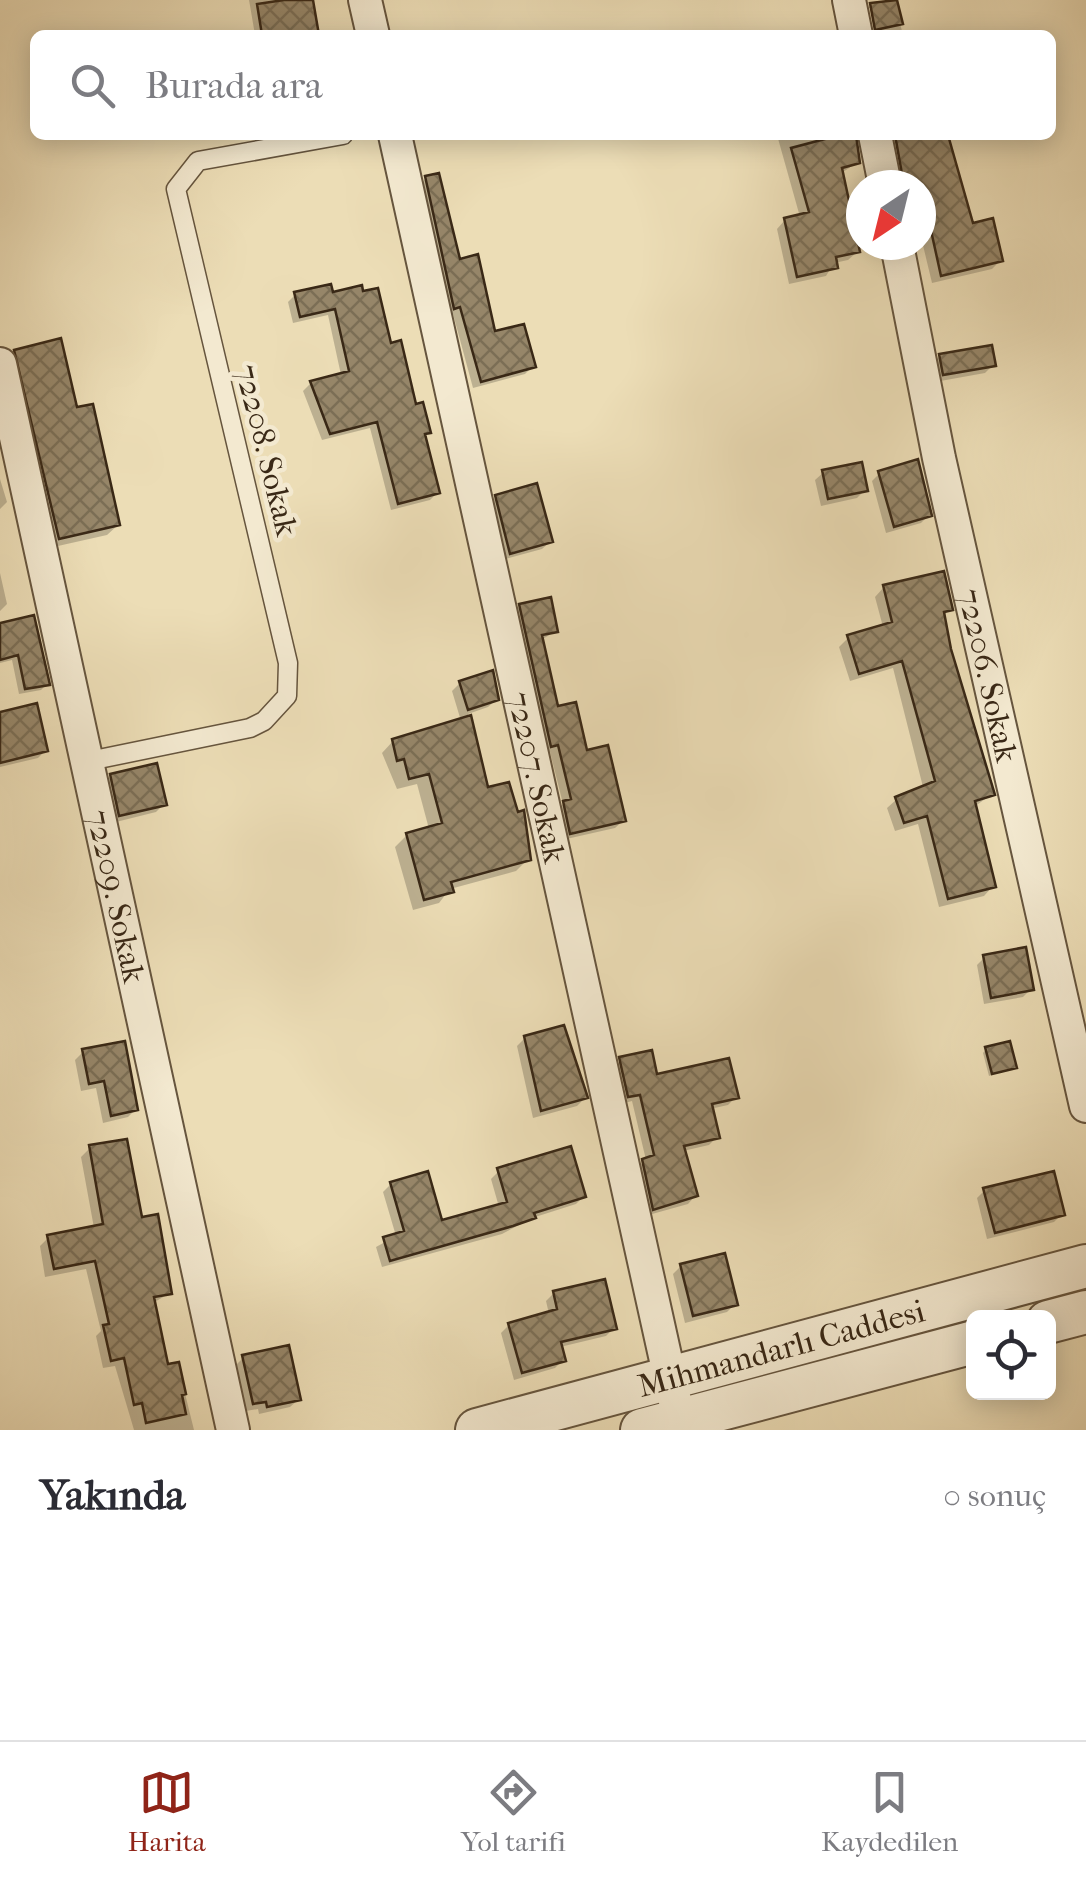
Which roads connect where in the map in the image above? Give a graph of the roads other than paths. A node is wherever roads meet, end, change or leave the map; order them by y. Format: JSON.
{"nodes":[{"id":1,"x":366,"y":0,"type":"edge"},
{"id":2,"x":848,"y":0,"type":"edge"},
{"id":3,"x":372,"y":30,"type":"edge"},
{"id":4,"x":855,"y":30,"type":"edge"},
{"id":5,"x":316,"y":140,"type":"edge"},
{"id":6,"x":396,"y":140,"type":"edge"},
{"id":7,"x":877,"y":140,"type":"edge"},
{"id":8,"x":882,"y":170,"type":"edge"},
{"id":9,"x":900,"y":260,"type":"edge"},
{"id":10,"x":0,"y":364,"type":"edge"},
{"id":11,"x":89,"y":760,"type":"junction"},
{"id":12,"x":1086,"y":1106,"type":"edge"},
{"id":13,"x":1086,"y":1266,"type":"edge"},
{"id":14,"x":1086,"y":1312,"type":"edge"},
{"id":15,"x":1056,"y":1320,"type":"edge"},
{"id":16,"x":966,"y":1344,"type":"edge"},
{"id":17,"x":669,"y":1377,"type":"junction"},
{"id":18,"x":661,"y":1425,"type":"edge"},
{"id":19,"x":233,"y":1430,"type":"edge"},
{"id":20,"x":477,"y":1430,"type":"edge"}],
"edges":[{"from":1,"to":3,"type":"street"},
{"from":2,"to":4,"type":"street"},
{"from":5,"to":11,"type":"lane","name":"72208. Sokak"},
{"from":6,"to":17,"type":"street","name":"72207. Sokak"},
{"from":7,"to":8,"type":"street"},
{"from":9,"to":12,"type":"street","name":"72206. Sokak"},
{"from":10,"to":11,"type":"street","name":"72209. Sokak"},
{"from":11,"to":19,"type":"street","name":"72209. Sokak"},
{"from":13,"to":17,"type":"street","name":"Mihmandarlı Caddesi"},
{"from":14,"to":15,"type":"street"},
{"from":16,"to":18,"type":"street","name":"Mihmandarlı Caddesi"},
{"from":17,"to":18,"type":"street","name":"72207. Sokak"},
{"from":17,"to":20,"type":"street","name":"Mihmandarlı Caddesi"}]}
